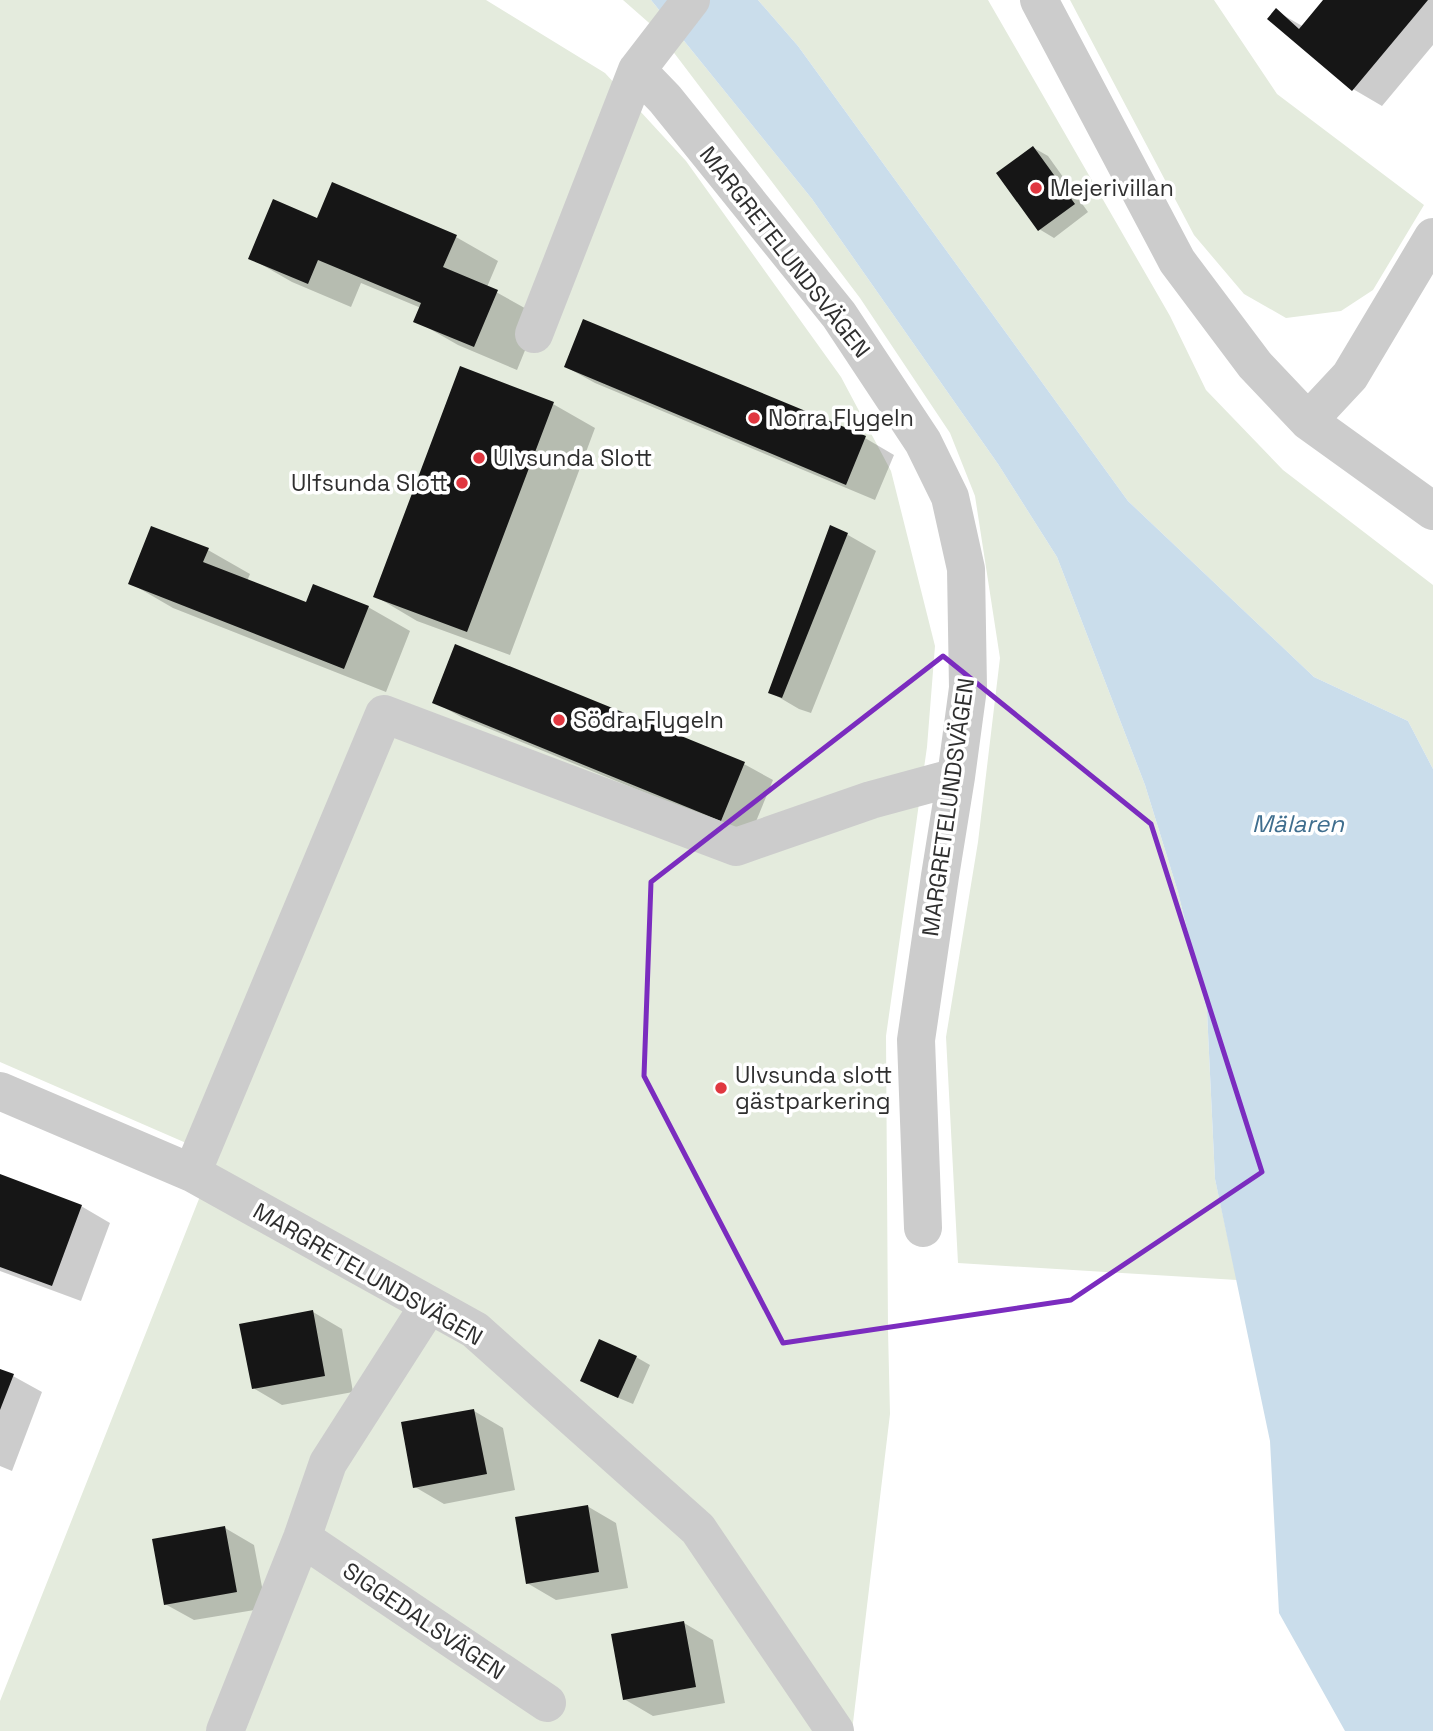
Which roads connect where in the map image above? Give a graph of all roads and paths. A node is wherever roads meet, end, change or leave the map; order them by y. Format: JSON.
{"nodes":[{"id":1,"x":1039,"y":0,"type":"edge"},
{"id":2,"x":681,"y":13,"type":"edge"},
{"id":3,"x":637,"y":70,"type":"junction"},
{"id":4,"x":1433,"y":237,"type":"edge"},
{"id":5,"x":534,"y":334,"type":"dead end"},
{"id":6,"x":1308,"y":421,"type":"junction"},
{"id":7,"x":1433,"y":511,"type":"edge"},
{"id":8,"x":956,"y":777,"type":"junction"},
{"id":9,"x":0,"y":1091,"type":"edge"},
{"id":10,"x":192,"y":1173,"type":"junction"},
{"id":11,"x":923,"y":1228,"type":"dead end"},
{"id":12,"x":429,"y":1305,"type":"junction"},
{"id":13,"x":302,"y":1538,"type":"junction"},
{"id":14,"x":547,"y":1703,"type":"dead end"},
{"id":15,"x":225,"y":1731,"type":"edge"},
{"id":16,"x":835,"y":1731,"type":"edge"}],
"edges":[{"from":1,"to":6,"type":"street"},
{"from":2,"to":3,"type":"street"},
{"from":3,"to":5,"type":"street"},
{"from":3,"to":8,"type":"street","name":"MARGRETELUNDSVÄGEN"},
{"from":4,"to":6,"type":"street"},
{"from":6,"to":7,"type":"street"},
{"from":8,"to":10,"type":"street"},
{"from":8,"to":11,"type":"street","name":"MARGRETELUNDSVÄGEN"},
{"from":9,"to":10,"type":"street","name":"MARGRETELUNDSVÄGEN"},
{"from":10,"to":12,"type":"street","name":"MARGRETELUNDSVÄGEN"},
{"from":12,"to":13,"type":"street"},
{"from":12,"to":16,"type":"street","name":"MARGRETELUNDSVÄGEN"},
{"from":13,"to":14,"type":"street","name":"SIGGEDALSVÄGEN"},
{"from":13,"to":15,"type":"street"}]}
